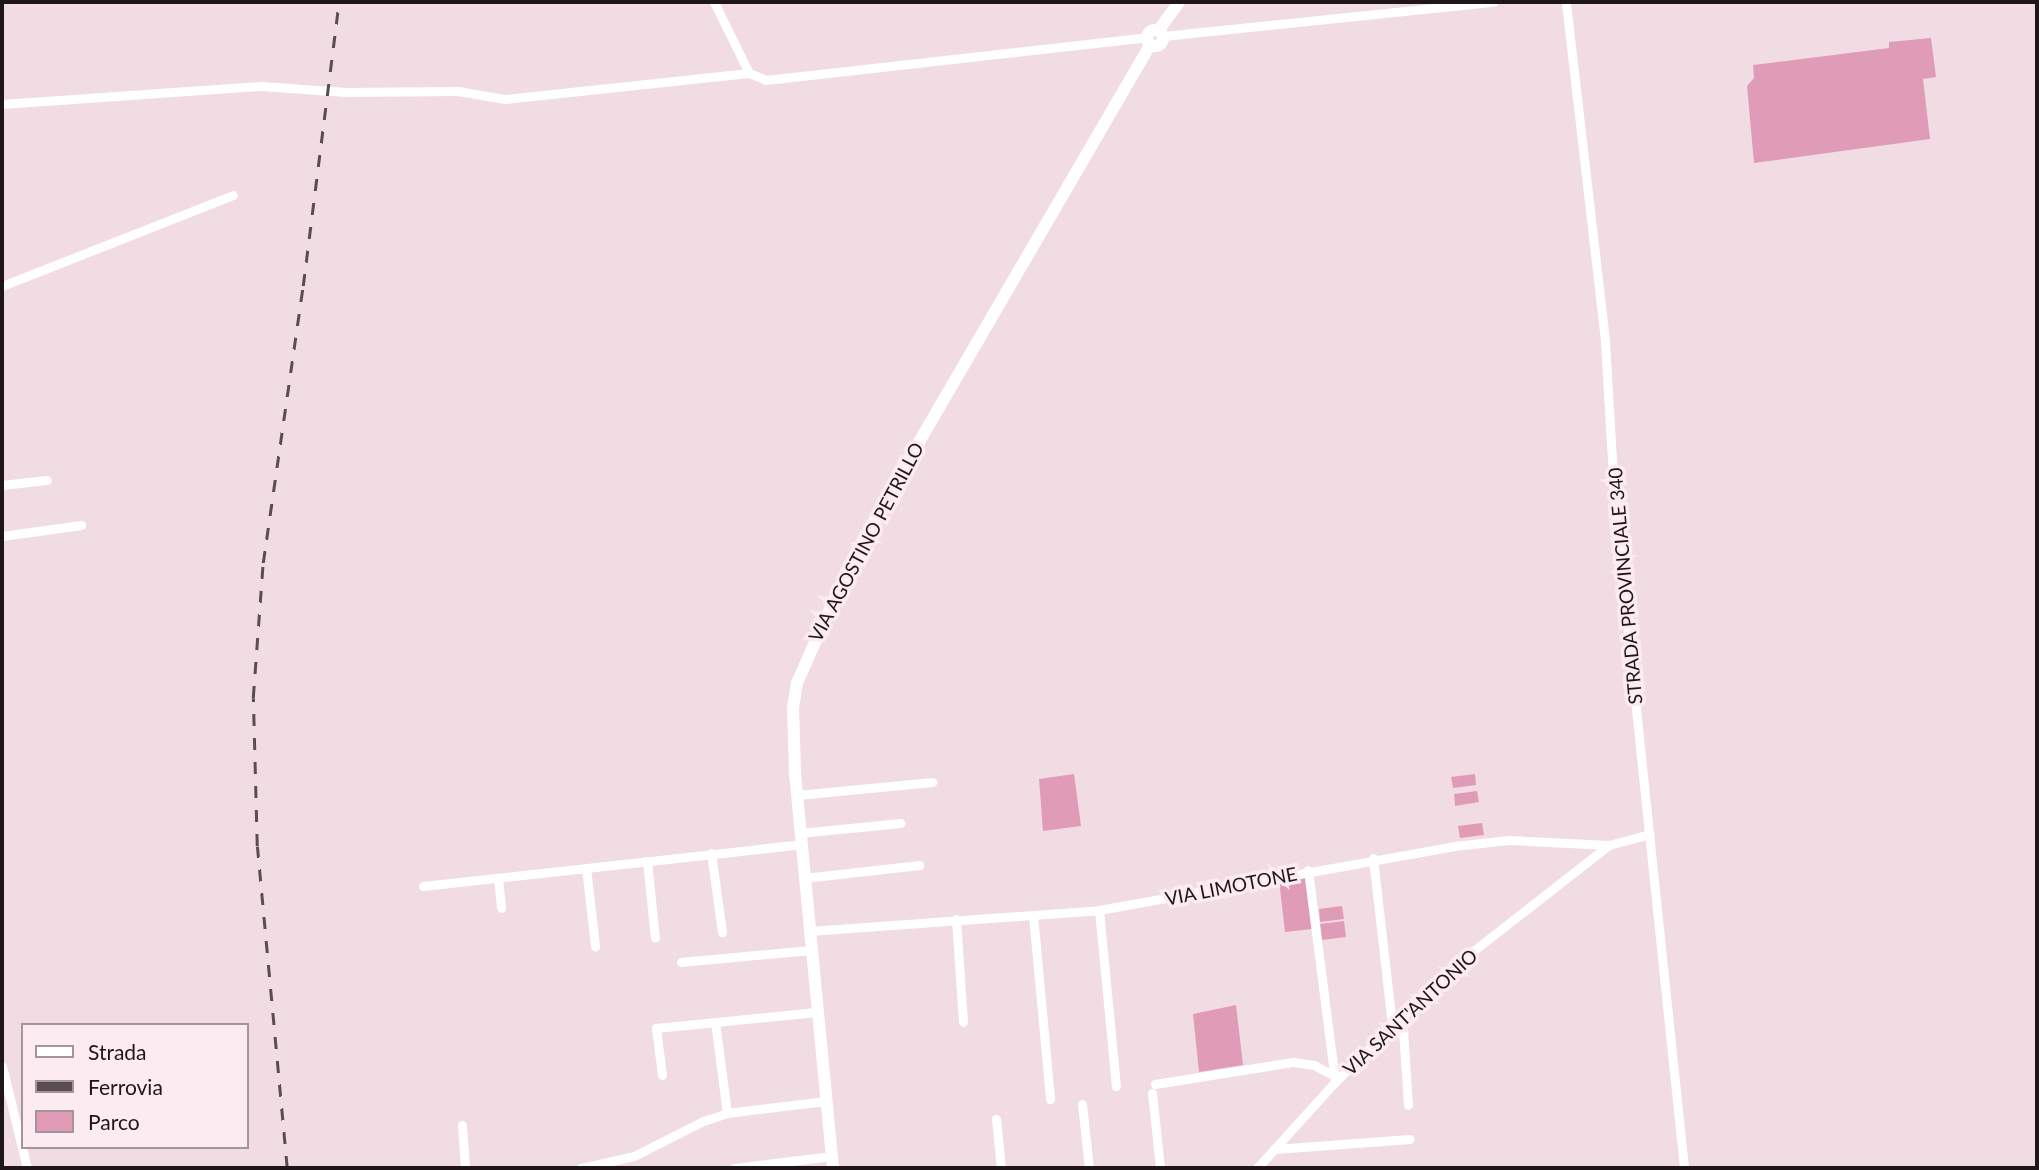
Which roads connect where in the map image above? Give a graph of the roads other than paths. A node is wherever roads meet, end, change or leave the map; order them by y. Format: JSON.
{"nodes":[{"id":1,"x":714,"y":2,"type":"edge"},
{"id":2,"x":1179,"y":2,"type":"edge"},
{"id":3,"x":1493,"y":2,"type":"edge"},
{"id":4,"x":1565,"y":2,"type":"edge"},
{"id":5,"x":1152,"y":41,"type":"junction"},
{"id":6,"x":749,"y":73,"type":"junction"},
{"id":7,"x":2,"y":104,"type":"edge"},
{"id":8,"x":233,"y":195,"type":"dead end"},
{"id":9,"x":2,"y":286,"type":"edge"},
{"id":10,"x":47,"y":480,"type":"dead end"},
{"id":11,"x":2,"y":485,"type":"edge"},
{"id":12,"x":81,"y":525,"type":"dead end"},
{"id":13,"x":2,"y":536,"type":"edge"},
{"id":14,"x":932,"y":782,"type":"dead end"},
{"id":15,"x":797,"y":795,"type":"junction"},
{"id":16,"x":901,"y":823,"type":"dead end"},
{"id":17,"x":1650,"y":834,"type":"junction"},
{"id":18,"x":801,"y":838,"type":"junction"},
{"id":19,"x":1609,"y":845,"type":"junction"},
{"id":20,"x":711,"y":853,"type":"junction"},
{"id":21,"x":1373,"y":858,"type":"junction"},
{"id":22,"x":647,"y":861,"type":"junction"},
{"id":23,"x":919,"y":865,"type":"dead end"},
{"id":24,"x":586,"y":868,"type":"junction"},
{"id":25,"x":1308,"y":870,"type":"junction"},
{"id":26,"x":498,"y":878,"type":"junction"},
{"id":27,"x":804,"y":878,"type":"junction"},
{"id":28,"x":423,"y":887,"type":"dead end"},
{"id":29,"x":501,"y":908,"type":"dead end"},
{"id":30,"x":1099,"y":911,"type":"junction"},
{"id":31,"x":1033,"y":915,"type":"junction"},
{"id":32,"x":956,"y":919,"type":"junction"},
{"id":33,"x":809,"y":931,"type":"junction"},
{"id":34,"x":722,"y":932,"type":"dead end"},
{"id":35,"x":655,"y":938,"type":"dead end"},
{"id":36,"x":595,"y":946,"type":"dead end"},
{"id":37,"x":811,"y":950,"type":"junction"},
{"id":38,"x":681,"y":962,"type":"dead end"},
{"id":39,"x":816,"y":1012,"type":"junction"},
{"id":40,"x":1402,"y":1015,"type":"junction"},
{"id":41,"x":963,"y":1021,"type":"dead end"},
{"id":42,"x":715,"y":1022,"type":"junction"},
{"id":43,"x":1392,"y":1024,"type":"junction"},
{"id":44,"x":2,"y":1066,"type":"edge"},
{"id":45,"x":662,"y":1075,"type":"dead end"},
{"id":46,"x":1334,"y":1079,"type":"junction"},
{"id":47,"x":1116,"y":1086,"type":"dead end"},
{"id":48,"x":1050,"y":1099,"type":"dead end"},
{"id":49,"x":825,"y":1101,"type":"junction"},
{"id":50,"x":1082,"y":1104,"type":"dead end"},
{"id":51,"x":1408,"y":1105,"type":"dead end"},
{"id":52,"x":727,"y":1114,"type":"junction"},
{"id":53,"x":996,"y":1119,"type":"dead end"},
{"id":54,"x":462,"y":1125,"type":"dead end"},
{"id":55,"x":1409,"y":1139,"type":"dead end"},
{"id":56,"x":21,"y":1144,"type":"edge"},
{"id":57,"x":22,"y":1149,"type":"edge"},
{"id":58,"x":1275,"y":1149,"type":"junction"},
{"id":59,"x":832,"y":1162,"type":"edge"},
{"id":60,"x":27,"y":1168,"type":"edge"},
{"id":61,"x":465,"y":1168,"type":"edge"},
{"id":62,"x":581,"y":1168,"type":"edge"},
{"id":63,"x":734,"y":1168,"type":"edge"},
{"id":64,"x":1001,"y":1168,"type":"edge"},
{"id":65,"x":1088,"y":1168,"type":"edge"},
{"id":66,"x":1160,"y":1168,"type":"edge"},
{"id":67,"x":1257,"y":1168,"type":"edge"},
{"id":68,"x":1684,"y":1168,"type":"edge"}],
"edges":[{"from":1,"to":6,"type":"street"},
{"from":2,"to":5,"type":"street","name":"VIA AGOSTINO PETRILLO"},
{"from":3,"to":5,"type":"street"},
{"from":4,"to":17,"type":"street","name":"STRADA PROVINCIALE 340"},
{"from":5,"to":6,"type":"street"},
{"from":5,"to":15,"type":"street","name":"VIA AGOSTINO PETRILLO"},
{"from":6,"to":7,"type":"street"},
{"from":8,"to":9,"type":"street"},
{"from":10,"to":11,"type":"street"},
{"from":12,"to":13,"type":"street"},
{"from":14,"to":15,"type":"street"},
{"from":15,"to":18,"type":"street","name":"VIA AGOSTINO PETRILLO"},
{"from":16,"to":18,"type":"street"},
{"from":17,"to":19,"type":"street","name":"VIA LIMOTONE"},
{"from":17,"to":68,"type":"street","name":"STRADA PROVINCIALE 340"},
{"from":18,"to":20,"type":"street"},
{"from":18,"to":27,"type":"street","name":"VIA AGOSTINO PETRILLO"},
{"from":19,"to":21,"type":"street","name":"VIA LIMOTONE"},
{"from":19,"to":40,"type":"street","name":"VIA SANT'ANTONIO"},
{"from":20,"to":22,"type":"street"},
{"from":20,"to":34,"type":"street"},
{"from":21,"to":25,"type":"street","name":"VIA LIMOTONE"},
{"from":21,"to":43,"type":"street"},
{"from":22,"to":24,"type":"street"},
{"from":22,"to":35,"type":"street"},
{"from":23,"to":27,"type":"street"},
{"from":24,"to":26,"type":"street"},
{"from":24,"to":36,"type":"street"},
{"from":25,"to":30,"type":"street","name":"VIA LIMOTONE"},
{"from":25,"to":46,"type":"street"},
{"from":26,"to":28,"type":"street"},
{"from":26,"to":29,"type":"street"},
{"from":27,"to":33,"type":"street","name":"VIA AGOSTINO PETRILLO"},
{"from":30,"to":31,"type":"street","name":"VIA LIMOTONE"},
{"from":30,"to":47,"type":"street"},
{"from":31,"to":32,"type":"street","name":"VIA LIMOTONE"},
{"from":31,"to":48,"type":"street"},
{"from":32,"to":33,"type":"street","name":"VIA LIMOTONE"},
{"from":32,"to":41,"type":"street"},
{"from":33,"to":37,"type":"street","name":"VIA AGOSTINO PETRILLO"},
{"from":37,"to":38,"type":"street"},
{"from":37,"to":39,"type":"street","name":"VIA AGOSTINO PETRILLO"},
{"from":39,"to":42,"type":"street"},
{"from":39,"to":49,"type":"street","name":"VIA AGOSTINO PETRILLO"},
{"from":40,"to":43,"type":"street","name":"VIA SANT'ANTONIO"},
{"from":40,"to":51,"type":"street"},
{"from":42,"to":45,"type":"street"},
{"from":42,"to":52,"type":"street"},
{"from":43,"to":46,"type":"street","name":"VIA SANT'ANTONIO"},
{"from":44,"to":56,"type":"street"},
{"from":46,"to":58,"type":"street","name":"VIA SANT'ANTONIO"},
{"from":46,"to":66,"type":"street"},
{"from":49,"to":52,"type":"street"},
{"from":49,"to":59,"type":"street","name":"VIA AGOSTINO PETRILLO"},
{"from":50,"to":65,"type":"street"},
{"from":52,"to":62,"type":"street"},
{"from":53,"to":64,"type":"street"},
{"from":54,"to":61,"type":"street"},
{"from":55,"to":58,"type":"street"},
{"from":57,"to":60,"type":"street"},
{"from":58,"to":67,"type":"street","name":"VIA SANT'ANTONIO"},
{"from":59,"to":63,"type":"street"}]}
